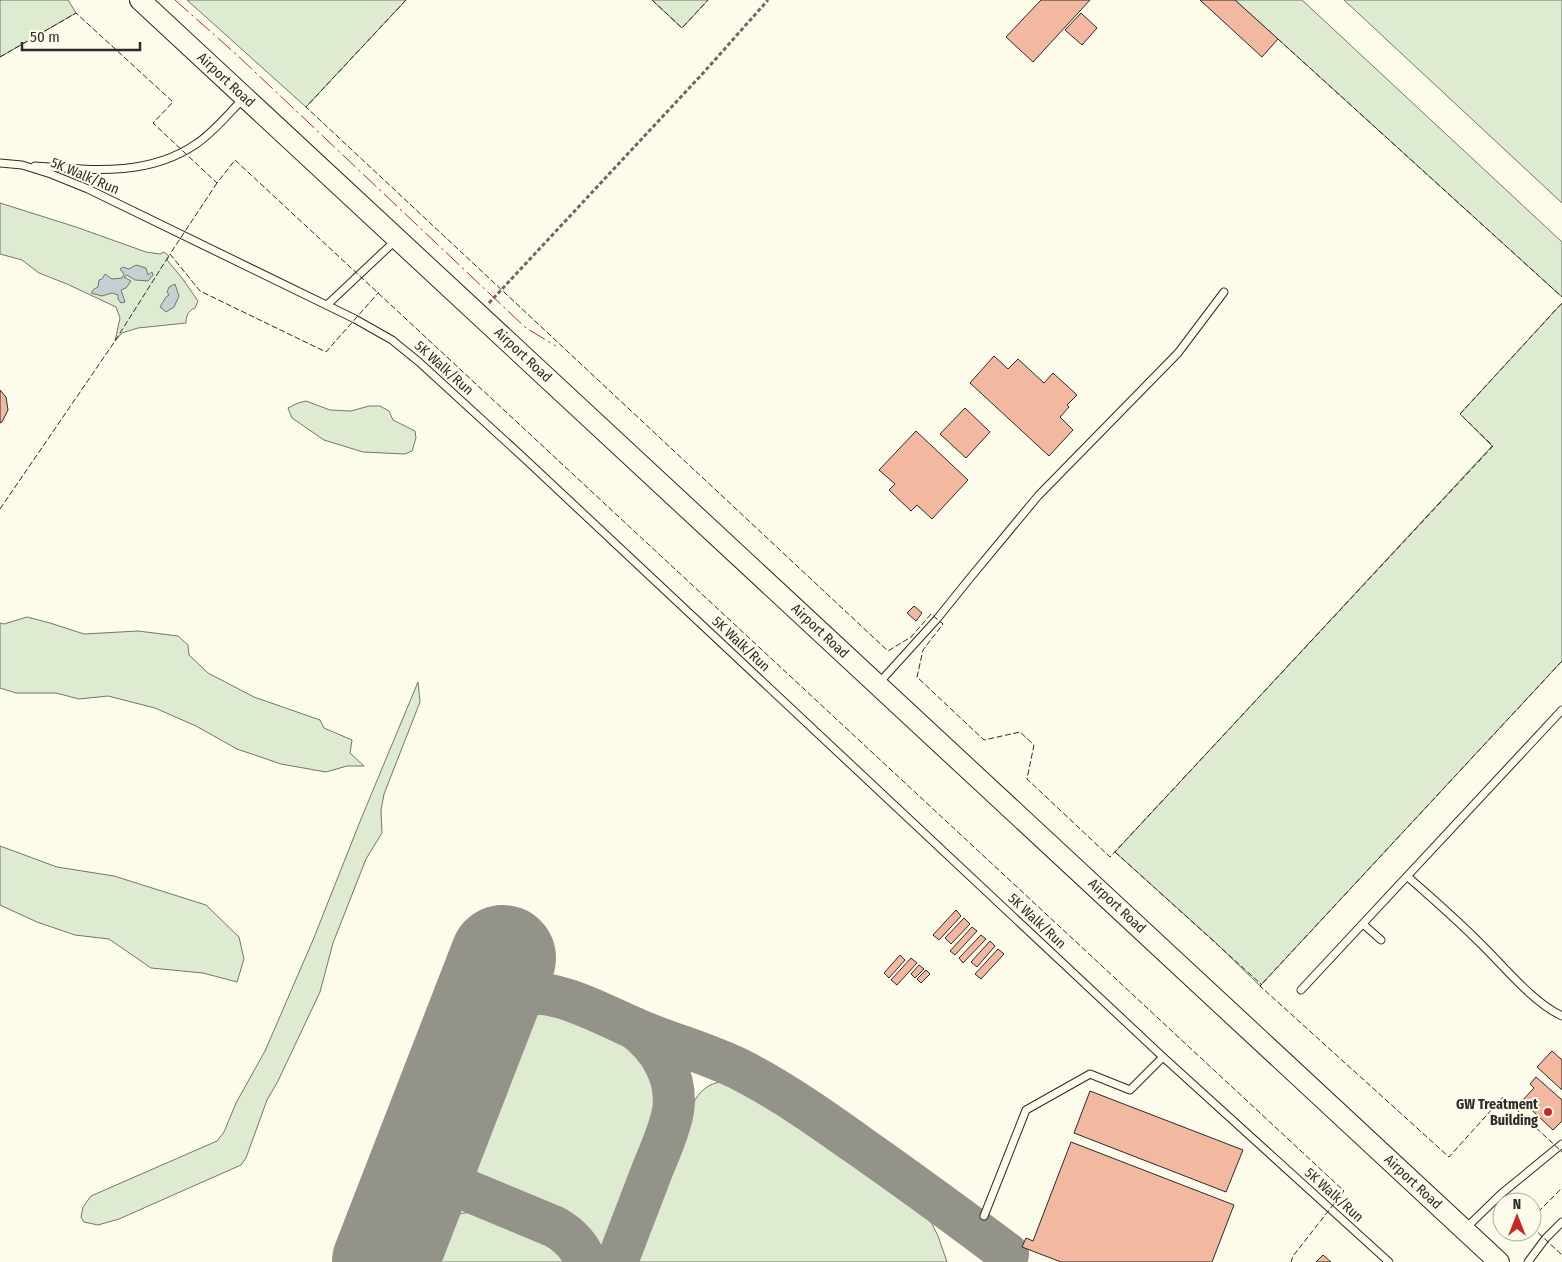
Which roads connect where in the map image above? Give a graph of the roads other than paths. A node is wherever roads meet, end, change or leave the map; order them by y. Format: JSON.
{"nodes":[{"id":1,"x":140,"y":0,"type":"edge"},
{"id":2,"x":244,"y":98,"type":"junction"},
{"id":3,"x":0,"y":163,"type":"edge"},
{"id":4,"x":22,"y":165,"type":"junction"},
{"id":5,"x":397,"y":239,"type":"junction"},
{"id":6,"x":1224,"y":292,"type":"dead end"},
{"id":7,"x":327,"y":305,"type":"junction"},
{"id":8,"x":878,"y":685,"type":"junction"},
{"id":9,"x":1562,"y":710,"type":"edge"},
{"id":10,"x":1408,"y":877,"type":"junction"},
{"id":11,"x":1363,"y":924,"type":"junction"},
{"id":12,"x":1381,"y":940,"type":"dead end"},
{"id":13,"x":1302,"y":990,"type":"dead end"},
{"id":14,"x":1562,"y":1016,"type":"edge"},
{"id":15,"x":1163,"y":1056,"type":"junction"},
{"id":16,"x":1562,"y":1144,"type":"edge"},
{"id":17,"x":984,"y":1216,"type":"dead end"},
{"id":18,"x":1562,"y":1222,"type":"edge"},
{"id":19,"x":1464,"y":1230,"type":"junction"},
{"id":20,"x":1389,"y":1262,"type":"edge"},
{"id":21,"x":1499,"y":1262,"type":"edge"},
{"id":22,"x":1528,"y":1262,"type":"edge"}],
"edges":[{"from":1,"to":2,"type":"main road","name":"Airport Road"},
{"from":2,"to":4,"type":"lane"},
{"from":2,"to":5,"type":"main road","name":"Airport Road"},
{"from":3,"to":4,"type":"lane","name":"5K Walk/Run"},
{"from":4,"to":7,"type":"lane","name":"5K Walk/Run"},
{"from":5,"to":7,"type":"lane"},
{"from":5,"to":8,"type":"main road","name":"Airport Road"},
{"from":6,"to":8,"type":"lane"},
{"from":7,"to":15,"type":"lane","name":"5K Walk/Run"},
{"from":8,"to":19,"type":"main road","name":"Airport Road"},
{"from":9,"to":10,"type":"lane"},
{"from":10,"to":11,"type":"lane"},
{"from":10,"to":14,"type":"lane"},
{"from":11,"to":12,"type":"lane"},
{"from":11,"to":13,"type":"lane"},
{"from":15,"to":17,"type":"lane"},
{"from":15,"to":20,"type":"lane","name":"5K Walk/Run"},
{"from":16,"to":19,"type":"lane"},
{"from":18,"to":22,"type":"lane"},
{"from":19,"to":21,"type":"main road","name":"Airport Road"}]}
